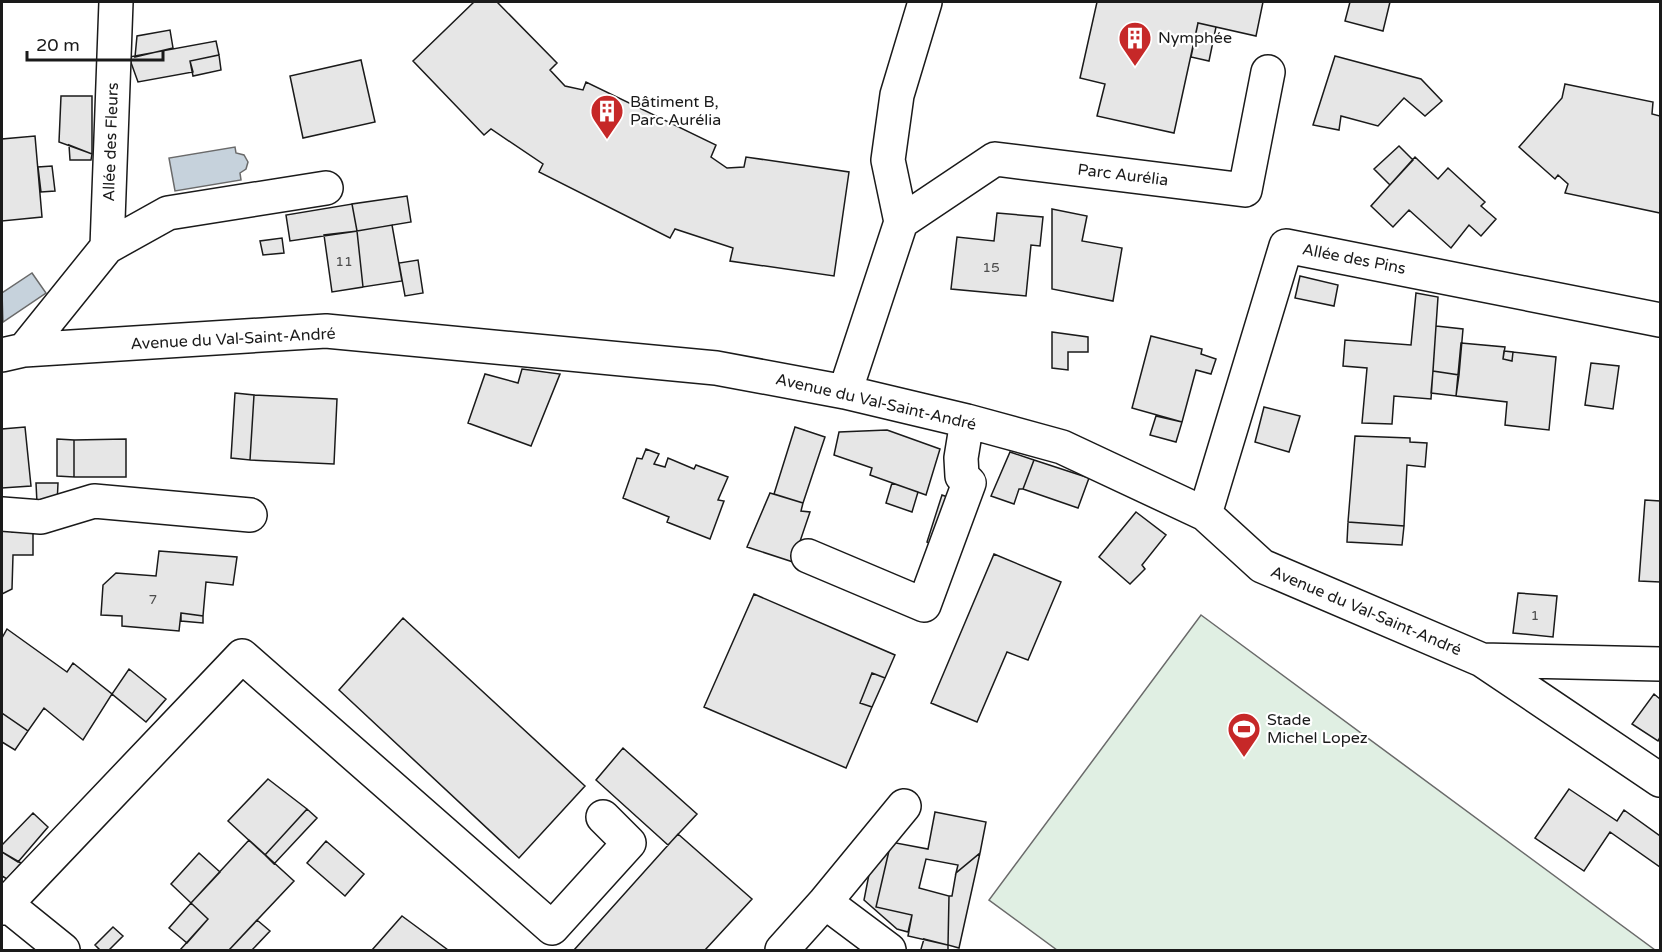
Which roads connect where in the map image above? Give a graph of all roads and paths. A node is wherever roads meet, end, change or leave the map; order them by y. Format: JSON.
{"nodes":[{"id":1,"x":116,"y":2,"type":"edge"},
{"id":2,"x":925,"y":2,"type":"edge"},
{"id":3,"x":1268,"y":72,"type":"dead end"},
{"id":4,"x":326,"y":188,"type":"dead end"},
{"id":5,"x":901,"y":222,"type":"junction"},
{"id":6,"x":107,"y":247,"type":"junction"},
{"id":7,"x":1660,"y":320,"type":"edge"},
{"id":8,"x":13,"y":352,"type":"edge"},
{"id":9,"x":845,"y":392,"type":"junction"},
{"id":10,"x":967,"y":421,"type":"junction"},
{"id":11,"x":2,"y":514,"type":"edge"},
{"id":12,"x":1206,"y":514,"type":"junction"},
{"id":13,"x":250,"y":515,"type":"dead end"},
{"id":14,"x":807,"y":556,"type":"dead end"},
{"id":15,"x":1482,"y":660,"type":"junction"},
{"id":16,"x":1660,"y":663,"type":"edge"},
{"id":17,"x":1660,"y":780,"type":"edge"},
{"id":18,"x":904,"y":806,"type":"dead end"},
{"id":19,"x":603,"y":817,"type":"dead end"},
{"id":20,"x":825,"y":902,"type":"junction"},
{"id":21,"x":4,"y":906,"type":"edge"},
{"id":22,"x":63,"y":951,"type":"edge"},
{"id":23,"x":782,"y":951,"type":"edge"},
{"id":24,"x":889,"y":951,"type":"edge"}],
"edges":[{"from":1,"to":6,"type":"street","name":"Allée des Fleurs"},
{"from":2,"to":5,"type":"street"},
{"from":3,"to":5,"type":"street","name":"Parc Aurélia"},
{"from":4,"to":6,"type":"street"},
{"from":5,"to":9,"type":"street"},
{"from":6,"to":8,"type":"street"},
{"from":7,"to":12,"type":"street","name":"Allée des Pins"},
{"from":8,"to":9,"type":"street","name":"Avenue du Val-Saint-André"},
{"from":9,"to":10,"type":"street","name":"Avenue du Val-Saint-André"},
{"from":10,"to":12,"type":"street","name":"Avenue du Val-Saint-André"},
{"from":10,"to":14,"type":"street"},
{"from":11,"to":13,"type":"street"},
{"from":12,"to":15,"type":"street","name":"Avenue du Val-Saint-André"},
{"from":15,"to":16,"type":"street"},
{"from":15,"to":17,"type":"street","name":"Avenue du Val-Saint-André"},
{"from":18,"to":20,"type":"street"},
{"from":19,"to":21,"type":"street"},
{"from":20,"to":23,"type":"street"},
{"from":20,"to":24,"type":"street"},
{"from":21,"to":22,"type":"street"}]}
